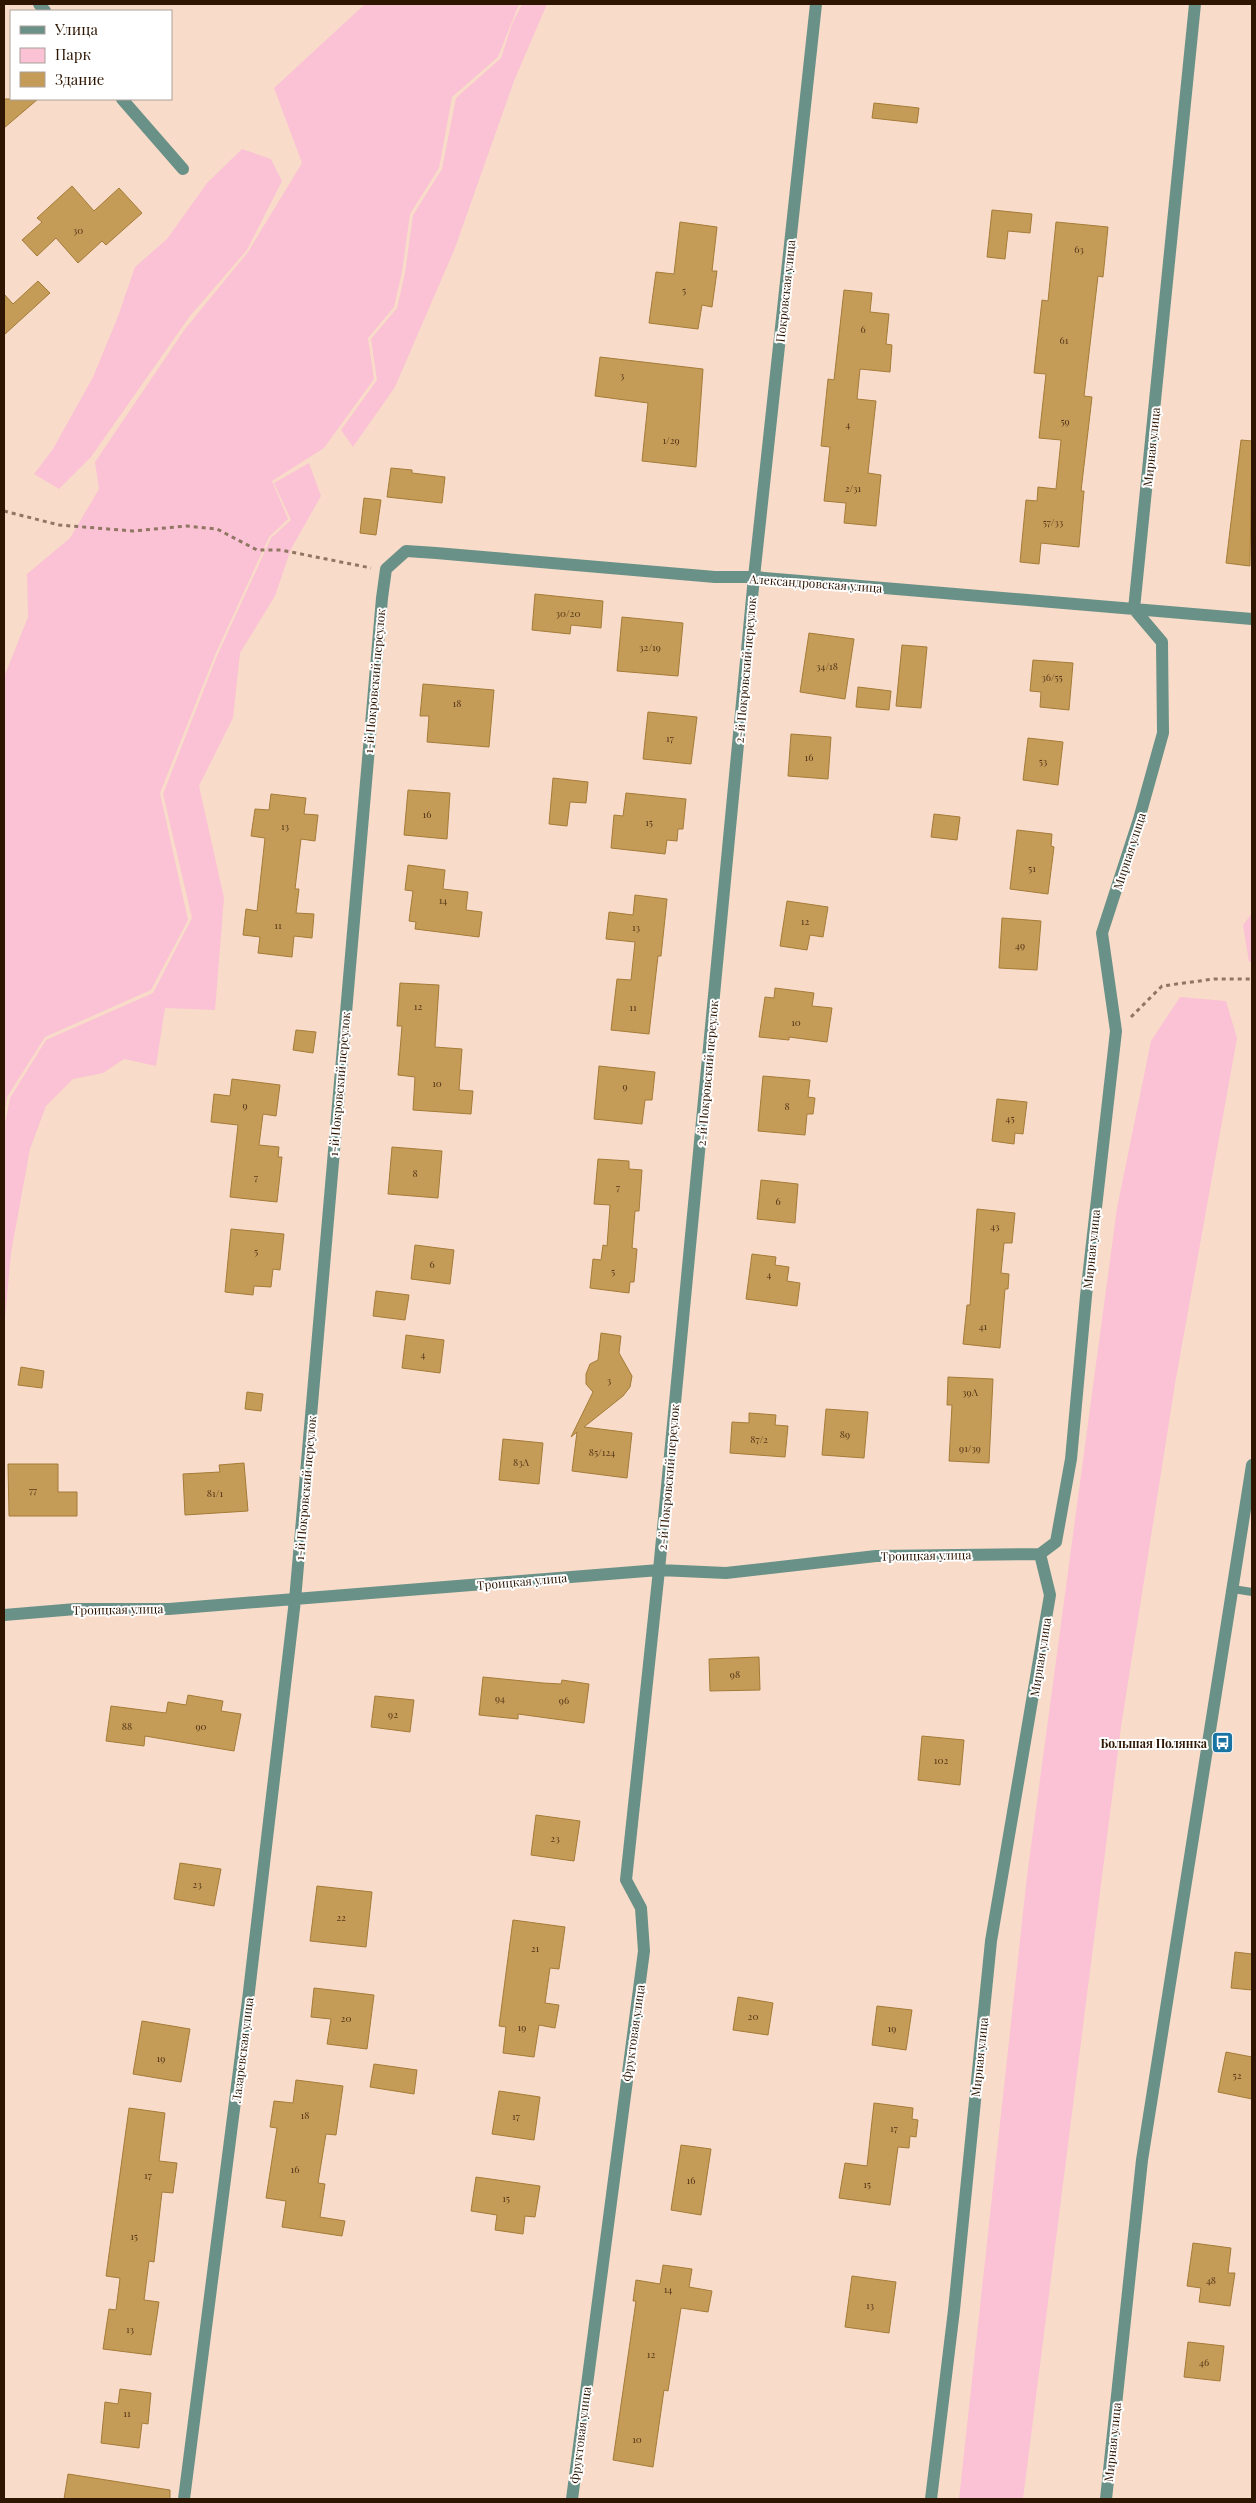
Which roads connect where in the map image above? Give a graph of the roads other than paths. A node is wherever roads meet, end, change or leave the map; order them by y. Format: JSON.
{"nodes":[{"id":1,"x":816,"y":4,"type":"edge"},
{"id":2,"x":1195,"y":4,"type":"edge"},
{"id":3,"x":123,"y":100,"type":"edge"},
{"id":4,"x":183,"y":168,"type":"dead end"},
{"id":5,"x":386,"y":570,"type":"joint"},
{"id":6,"x":754,"y":577,"type":"junction"},
{"id":7,"x":1134,"y":609,"type":"junction"},
{"id":8,"x":1252,"y":619,"type":"edge"},
{"id":9,"x":1252,"y":1465,"type":"edge"},
{"id":10,"x":1040,"y":1554,"type":"junction"},
{"id":11,"x":659,"y":1570,"type":"junction"},
{"id":12,"x":1233,"y":1589,"type":"junction"},
{"id":13,"x":1252,"y":1592,"type":"edge"},
{"id":14,"x":295,"y":1600,"type":"junction"},
{"id":15,"x":4,"y":1615,"type":"edge"},
{"id":16,"x":184,"y":2499,"type":"edge"},
{"id":17,"x":572,"y":2499,"type":"edge"},
{"id":18,"x":931,"y":2499,"type":"edge"},
{"id":19,"x":1106,"y":2499,"type":"edge"}],
"edges":[{"from":1,"to":6,"type":"street","name":"Покровская улица"},
{"from":2,"to":7,"type":"street","name":"Мирная улица"},
{"from":3,"to":4,"type":"street"},
{"from":5,"to":6,"type":"street","name":"Александровская улица"},
{"from":5,"to":14,"type":"street","name":"1-й Покровский переулок"},
{"from":6,"to":7,"type":"street","name":"Александровская улица"},
{"from":6,"to":11,"type":"street","name":"2-й Покровский переулок"},
{"from":7,"to":8,"type":"street","name":"Александровская улица"},
{"from":7,"to":10,"type":"street","name":"Мирная улица"},
{"from":9,"to":12,"type":"street","name":"Мирная улица"},
{"from":10,"to":11,"type":"street","name":"Троицкая улица"},
{"from":10,"to":18,"type":"street","name":"Мирная улица"},
{"from":11,"to":14,"type":"street","name":"Троицкая улица"},
{"from":11,"to":17,"type":"street","name":"Фруктовая улица"},
{"from":12,"to":13,"type":"lane"},
{"from":12,"to":19,"type":"street","name":"Мирная улица"},
{"from":14,"to":15,"type":"street","name":"Троицкая улица"},
{"from":14,"to":16,"type":"street","name":"Лазаревская улица"}]}
